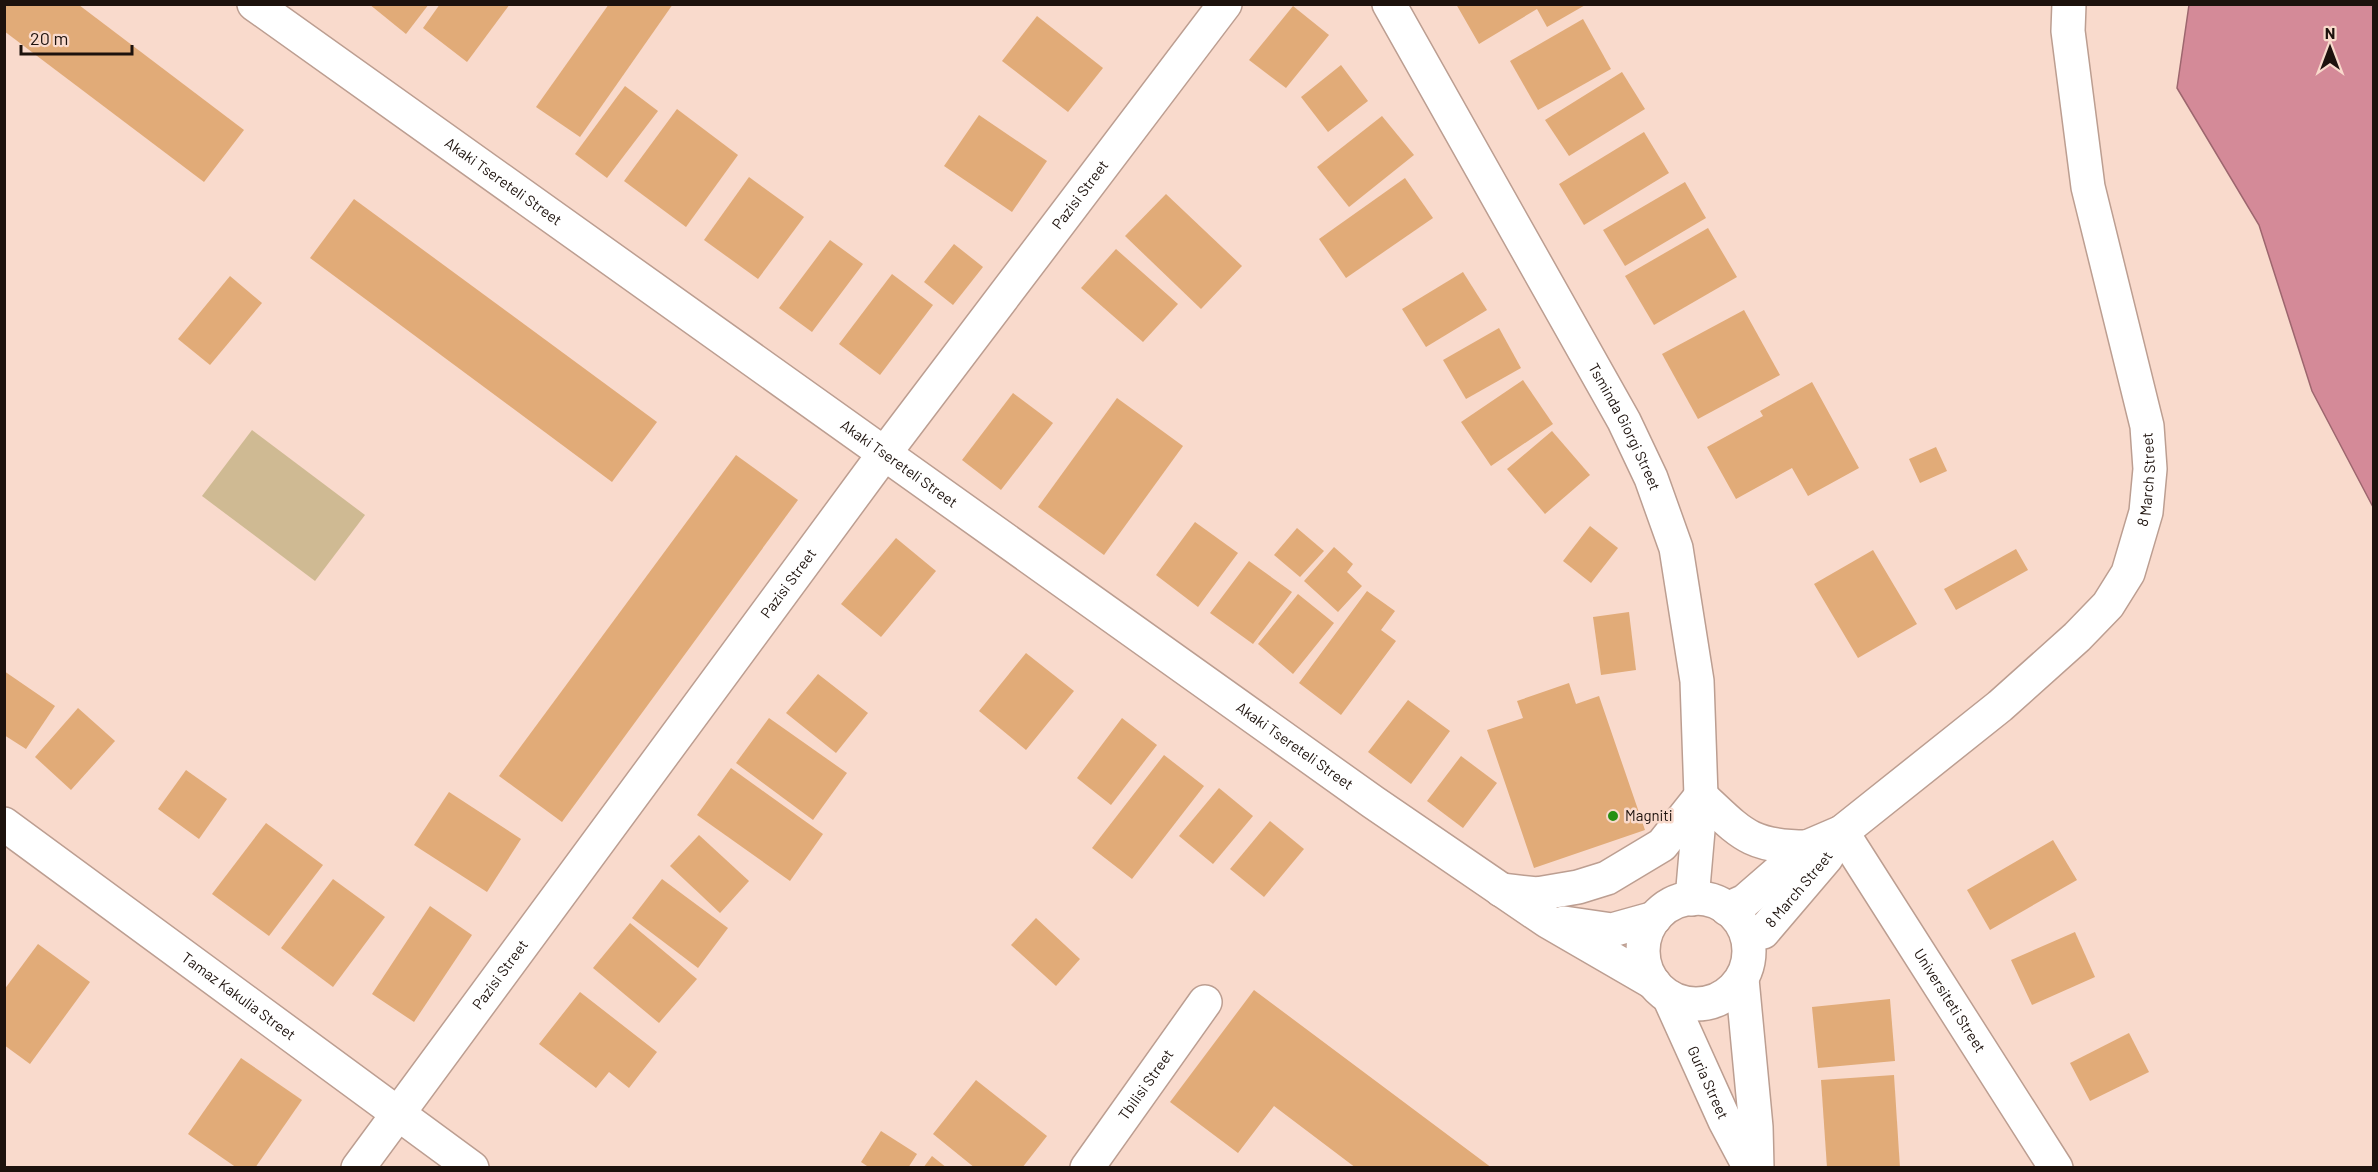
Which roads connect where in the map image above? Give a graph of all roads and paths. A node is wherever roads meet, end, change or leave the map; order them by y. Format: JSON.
{"nodes":[{"id":1,"x":254,"y":4,"type":"edge"},
{"id":2,"x":1225,"y":4,"type":"edge"},
{"id":3,"x":1389,"y":4,"type":"edge"},
{"id":4,"x":2069,"y":4,"type":"edge"},
{"id":5,"x":884,"y":454,"type":"junction"},
{"id":6,"x":1701,"y":796,"type":"junction"},
{"id":7,"x":4,"y":824,"type":"edge"},
{"id":8,"x":1842,"y":832,"type":"junction"},
{"id":9,"x":1807,"y":847,"type":"junction"},
{"id":10,"x":1499,"y":889,"type":"junction"},
{"id":11,"x":1692,"y":899,"type":"junction"},
{"id":12,"x":1727,"y":909,"type":"junction"},
{"id":13,"x":1655,"y":918,"type":"junction"},
{"id":14,"x":1547,"y":921,"type":"junction"},
{"id":15,"x":1747,"y":935,"type":"junction"},
{"id":16,"x":1742,"y":979,"type":"junction"},
{"id":17,"x":1661,"y":990,"type":"junction"},
{"id":18,"x":1205,"y":1002,"type":"dead end"},
{"id":19,"x":397,"y":1114,"type":"junction"},
{"id":20,"x":358,"y":1167,"type":"edge"},
{"id":21,"x":472,"y":1167,"type":"edge"},
{"id":22,"x":1087,"y":1167,"type":"edge"},
{"id":23,"x":1750,"y":1167,"type":"edge"},
{"id":24,"x":1757,"y":1167,"type":"edge"},
{"id":25,"x":2056,"y":1167,"type":"edge"}],
"edges":[{"from":1,"to":5,"type":"main road","name":"Akaki Tsereteli Street"},
{"from":2,"to":5,"type":"main road","name":"Pazisi Street"},
{"from":3,"to":6,"type":"main road","name":"Tsminda Giorgi Street"},
{"from":4,"to":8,"type":"main road","name":"8 March Street"},
{"from":5,"to":10,"type":"main road","name":"Akaki Tsereteli Street"},
{"from":5,"to":19,"type":"main road","name":"Pazisi Street"},
{"from":6,"to":9,"type":"main road"},
{"from":6,"to":10,"type":"main road"},
{"from":6,"to":11,"type":"main road","name":"Tsminda Giorgi Street"},
{"from":7,"to":19,"type":"main road","name":"Tamaz Kakulia Street"},
{"from":8,"to":9,"type":"main road","name":"8 March Street"},
{"from":8,"to":15,"type":"main road","name":"8 March Street"},
{"from":8,"to":25,"type":"main road","name":"Universiteti Street"},
{"from":9,"to":12,"type":"main road","name":"8 March Street"},
{"from":10,"to":14,"type":"main road","name":"Akaki Tsereteli Street"},
{"from":11,"to":12,"type":"main road"},
{"from":11,"to":13,"type":"main road"},
{"from":12,"to":15,"type":"main road"},
{"from":13,"to":14,"type":"main road","name":"Akaki Tsereteli Street"},
{"from":13,"to":17,"type":"main road"},
{"from":14,"to":17,"type":"main road","name":"Akaki Tsereteli Street"},
{"from":15,"to":16,"type":"main road"},
{"from":16,"to":17,"type":"main road"},
{"from":16,"to":24,"type":"main road"},
{"from":17,"to":23,"type":"main road","name":"Guria Street"},
{"from":18,"to":22,"type":"main road","name":"Tbilisi Street"},
{"from":19,"to":20,"type":"main road","name":"Pazisi Street"},
{"from":19,"to":21,"type":"main road","name":"Tamaz Kakulia Street"}]}
